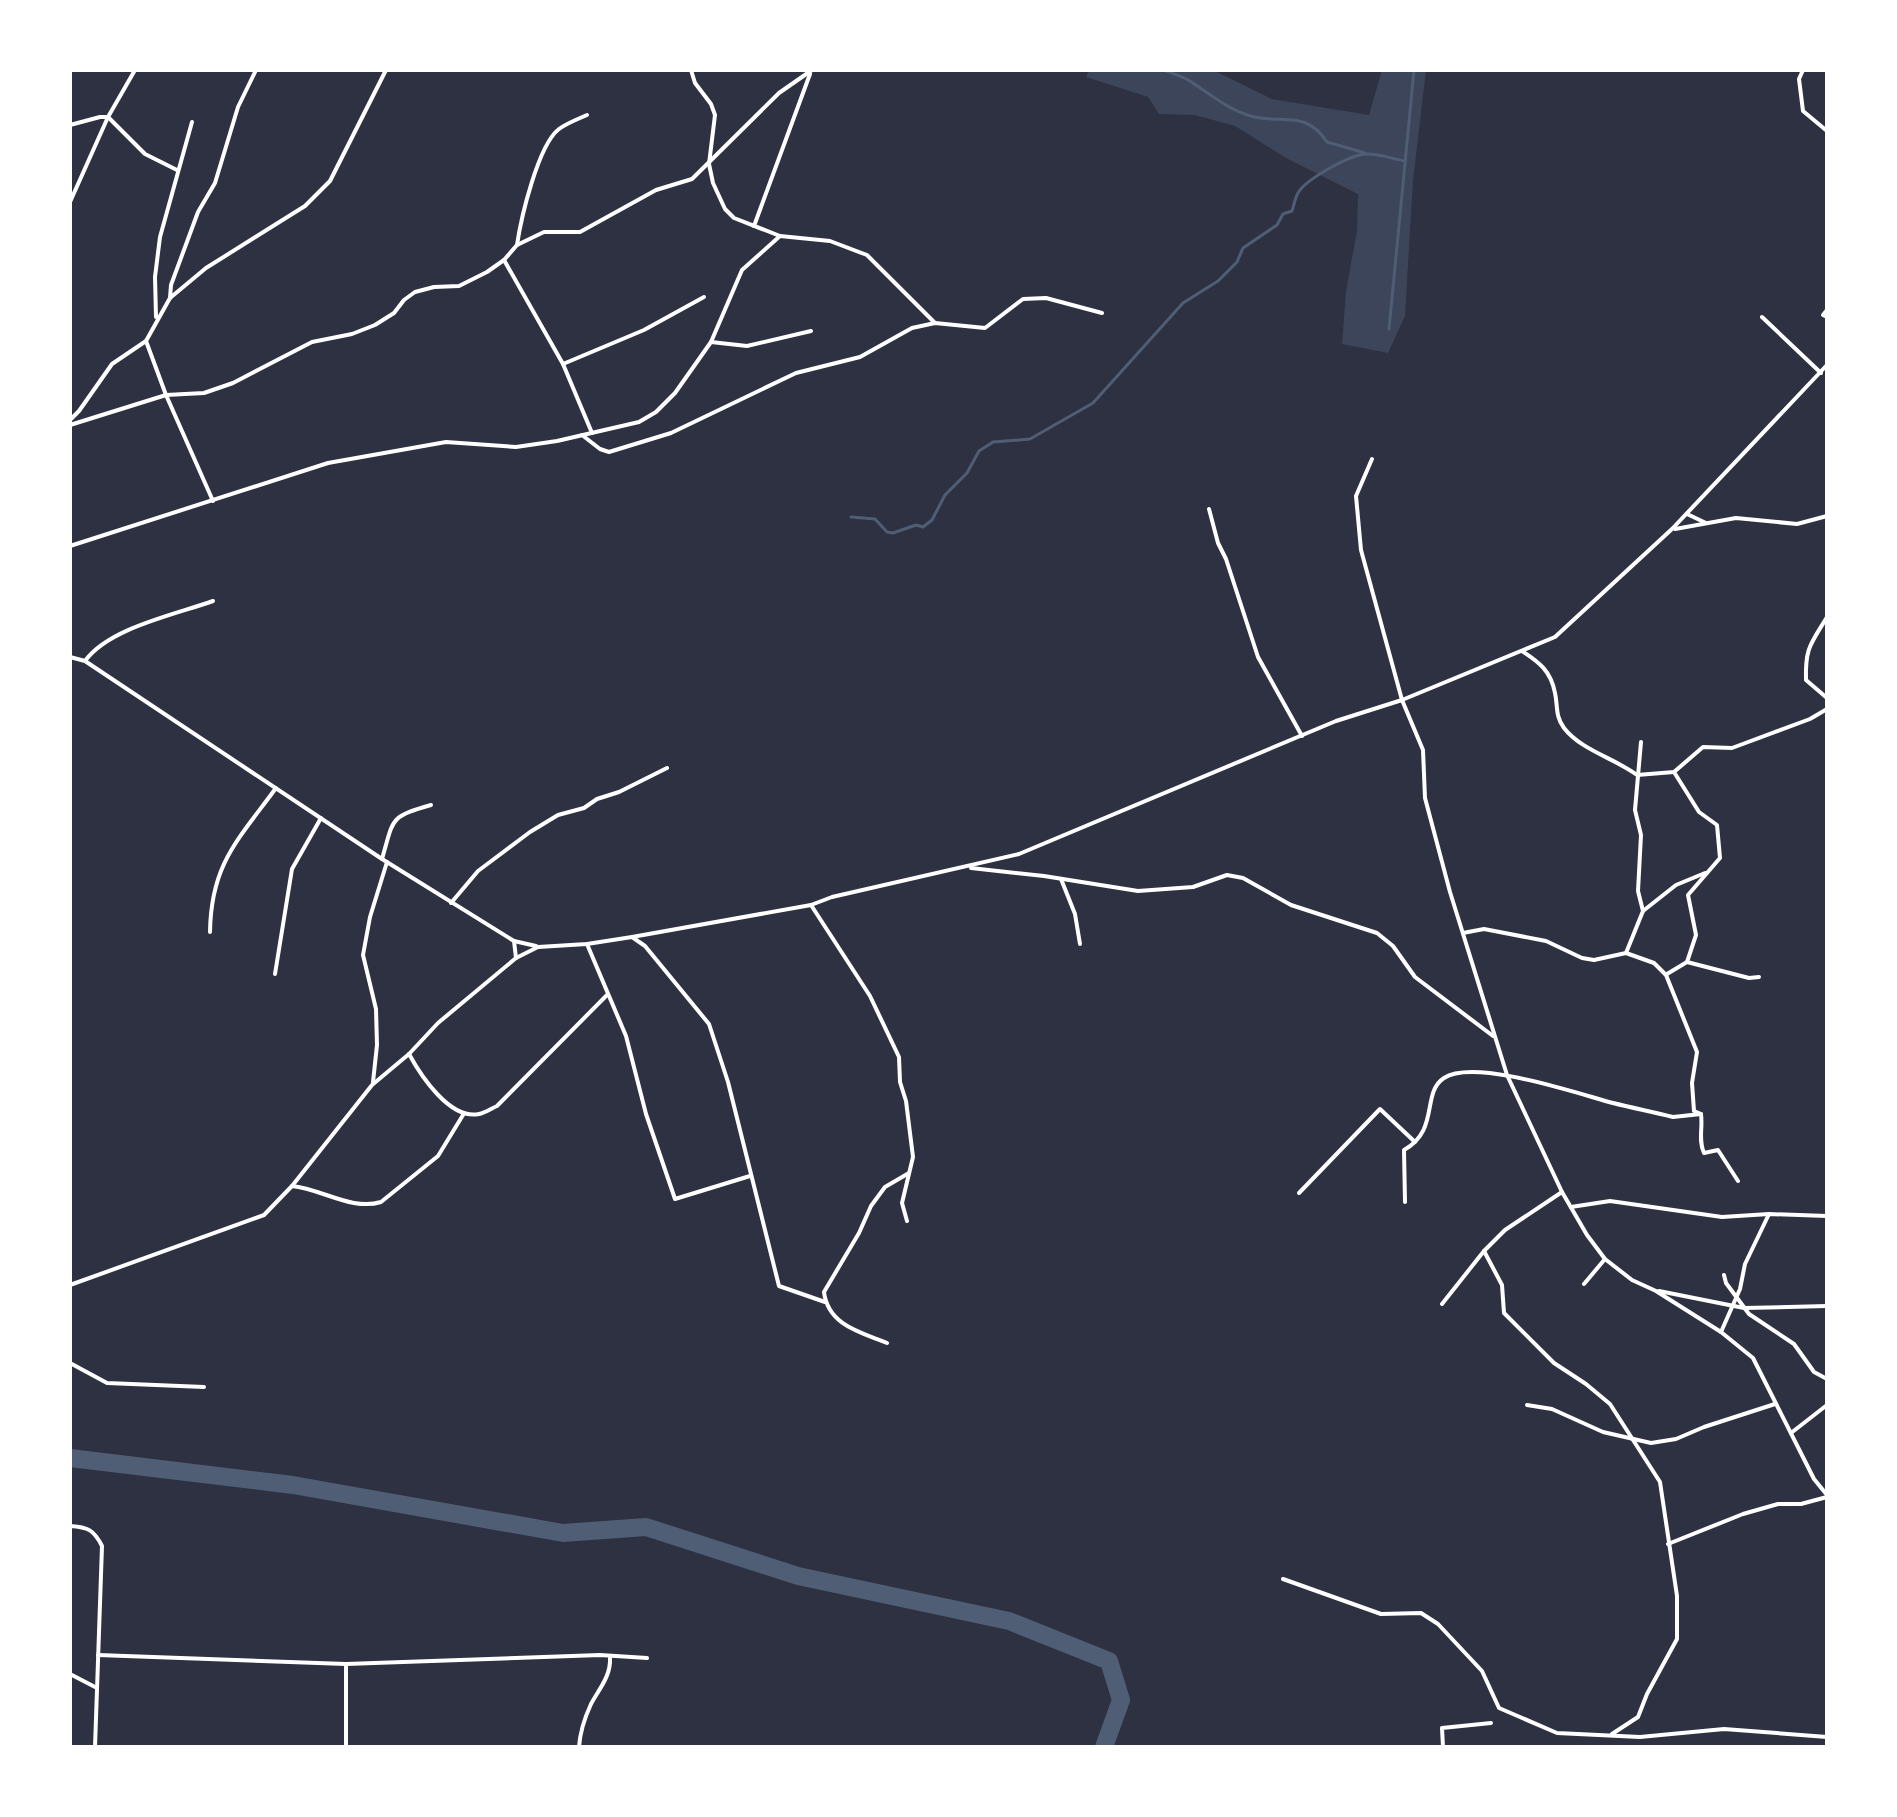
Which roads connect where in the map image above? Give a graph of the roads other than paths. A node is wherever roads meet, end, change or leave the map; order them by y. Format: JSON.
{"nodes":[{"id":1,"x":135,"y":70,"type":"edge"},
{"id":2,"x":256,"y":70,"type":"edge"},
{"id":3,"x":386,"y":70,"type":"edge"},
{"id":4,"x":691,"y":70,"type":"edge"},
{"id":5,"x":1803,"y":70,"type":"edge"},
{"id":6,"x":811,"y":71,"type":"edge"},
{"id":7,"x":587,"y":115,"type":"dead end"},
{"id":8,"x":108,"y":117,"type":"junction"},
{"id":9,"x":192,"y":122,"type":"dead end"},
{"id":10,"x":70,"y":125,"type":"edge"},
{"id":11,"x":1827,"y":131,"type":"edge"},
{"id":12,"x":709,"y":164,"type":"junction"},
{"id":13,"x":177,"y":170,"type":"junction"},
{"id":14,"x":70,"y":202,"type":"edge"},
{"id":15,"x":754,"y":226,"type":"junction"},
{"id":16,"x":780,"y":236,"type":"junction"},
{"id":17,"x":517,"y":245,"type":"junction"},
{"id":18,"x":504,"y":260,"type":"junction"},
{"id":19,"x":704,"y":297,"type":"dead end"},
{"id":20,"x":170,"y":298,"type":"junction"},
{"id":21,"x":1827,"y":310,"type":"edge"},
{"id":22,"x":1102,"y":313,"type":"dead end"},
{"id":23,"x":1762,"y":317,"type":"dead end"},
{"id":24,"x":1827,"y":317,"type":"edge"},
{"id":25,"x":156,"y":320,"type":"junction"},
{"id":26,"x":935,"y":323,"type":"junction"},
{"id":27,"x":811,"y":331,"type":"dead end"},
{"id":28,"x":146,"y":341,"type":"junction"},
{"id":29,"x":711,"y":342,"type":"junction"},
{"id":30,"x":563,"y":364,"type":"junction"},
{"id":31,"x":1827,"y":365,"type":"edge"},
{"id":32,"x":1821,"y":373,"type":"junction"},
{"id":33,"x":166,"y":395,"type":"junction"},
{"id":34,"x":70,"y":422,"type":"edge"},
{"id":35,"x":592,"y":433,"type":"junction"},
{"id":36,"x":582,"y":435,"type":"junction"},
{"id":37,"x":1372,"y":459,"type":"dead end"},
{"id":38,"x":213,"y":501,"type":"junction"},
{"id":39,"x":1209,"y":509,"type":"dead end"},
{"id":40,"x":1687,"y":514,"type":"junction"},
{"id":41,"x":1827,"y":516,"type":"edge"},
{"id":42,"x":1706,"y":523,"type":"junction"},
{"id":43,"x":1672,"y":529,"type":"junction"},
{"id":44,"x":70,"y":546,"type":"edge"},
{"id":45,"x":213,"y":601,"type":"dead end"},
{"id":46,"x":1827,"y":617,"type":"edge"},
{"id":47,"x":1522,"y":651,"type":"junction"},
{"id":48,"x":70,"y":657,"type":"edge"},
{"id":49,"x":85,"y":661,"type":"junction"},
{"id":50,"x":1827,"y":698,"type":"edge"},
{"id":51,"x":1402,"y":700,"type":"junction"},
{"id":52,"x":1827,"y":709,"type":"edge"},
{"id":53,"x":1302,"y":736,"type":"junction"},
{"id":54,"x":1641,"y":742,"type":"dead end"},
{"id":55,"x":667,"y":768,"type":"dead end"},
{"id":56,"x":1674,"y":772,"type":"junction"},
{"id":57,"x":1637,"y":775,"type":"junction"},
{"id":58,"x":276,"y":788,"type":"junction"},
{"id":59,"x":431,"y":805,"type":"dead end"},
{"id":60,"x":321,"y":818,"type":"junction"},
{"id":61,"x":385,"y":860,"type":"junction"},
{"id":62,"x":965,"y":867,"type":"junction"},
{"id":63,"x":1710,"y":870,"type":"junction"},
{"id":64,"x":1061,"y":879,"type":"junction"},
{"id":65,"x":451,"y":903,"type":"junction"},
{"id":66,"x":811,"y":905,"type":"junction"},
{"id":67,"x":1643,"y":911,"type":"junction"},
{"id":68,"x":210,"y":932,"type":"dead end"},
{"id":69,"x":1463,"y":933,"type":"junction"},
{"id":70,"x":632,"y":937,"type":"junction"},
{"id":71,"x":514,"y":941,"type":"junction"},
{"id":72,"x":587,"y":944,"type":"junction"},
{"id":73,"x":1080,"y":944,"type":"dead end"},
{"id":74,"x":538,"y":947,"type":"junction"},
{"id":75,"x":1626,"y":953,"type":"junction"},
{"id":76,"x":516,"y":958,"type":"junction"},
{"id":77,"x":1687,"y":962,"type":"junction"},
{"id":78,"x":275,"y":974,"type":"dead end"},
{"id":79,"x":1666,"y":975,"type":"junction"},
{"id":80,"x":1759,"y":977,"type":"dead end"},
{"id":81,"x":607,"y":995,"type":"junction"},
{"id":82,"x":1495,"y":1037,"type":"junction"},
{"id":83,"x":409,"y":1054,"type":"junction"},
{"id":84,"x":1507,"y":1075,"type":"junction"},
{"id":85,"x":372,"y":1085,"type":"junction"},
{"id":86,"x":464,"y":1114,"type":"junction"},
{"id":87,"x":1701,"y":1114,"type":"junction"},
{"id":88,"x":1416,"y":1143,"type":"junction"},
{"id":89,"x":909,"y":1173,"type":"junction"},
{"id":90,"x":750,"y":1176,"type":"junction"},
{"id":91,"x":1738,"y":1181,"type":"dead end"},
{"id":92,"x":292,"y":1186,"type":"junction"},
{"id":93,"x":1562,"y":1192,"type":"junction"},
{"id":94,"x":1299,"y":1193,"type":"dead end"},
{"id":95,"x":1405,"y":1202,"type":"dead end"},
{"id":96,"x":1571,"y":1207,"type":"junction"},
{"id":97,"x":1769,"y":1214,"type":"junction"},
{"id":98,"x":1827,"y":1216,"type":"edge"},
{"id":99,"x":907,"y":1221,"type":"dead end"},
{"id":100,"x":1484,"y":1251,"type":"junction"},
{"id":101,"x":1605,"y":1259,"type":"junction"},
{"id":102,"x":1724,"y":1275,"type":"dead end"},
{"id":103,"x":1584,"y":1284,"type":"dead end"},
{"id":104,"x":70,"y":1285,"type":"edge"},
{"id":105,"x":1656,"y":1291,"type":"junction"},
{"id":106,"x":1737,"y":1297,"type":"junction"},
{"id":107,"x":825,"y":1302,"type":"junction"},
{"id":108,"x":1442,"y":1304,"type":"dead end"},
{"id":109,"x":1733,"y":1306,"type":"junction"},
{"id":110,"x":1827,"y":1306,"type":"edge"},
{"id":111,"x":1744,"y":1308,"type":"junction"},
{"id":112,"x":1721,"y":1332,"type":"junction"},
{"id":113,"x":887,"y":1343,"type":"dead end"},
{"id":114,"x":70,"y":1363,"type":"edge"},
{"id":115,"x":1826,"y":1381,"type":"edge"},
{"id":116,"x":204,"y":1387,"type":"dead end"},
{"id":117,"x":1775,"y":1404,"type":"junction"},
{"id":118,"x":1527,"y":1405,"type":"dead end"},
{"id":119,"x":1827,"y":1405,"type":"edge"},
{"id":120,"x":1791,"y":1433,"type":"junction"},
{"id":121,"x":1636,"y":1441,"type":"junction"},
{"id":122,"x":1827,"y":1496,"type":"edge"},
{"id":123,"x":70,"y":1526,"type":"edge"},
{"id":124,"x":1668,"y":1544,"type":"junction"},
{"id":125,"x":1283,"y":1579,"type":"dead end"},
{"id":126,"x":98,"y":1655,"type":"junction"},
{"id":127,"x":610,"y":1658,"type":"junction"},
{"id":128,"x":647,"y":1658,"type":"dead end"},
{"id":129,"x":346,"y":1664,"type":"junction"},
{"id":130,"x":70,"y":1674,"type":"edge"},
{"id":131,"x":97,"y":1688,"type":"junction"},
{"id":132,"x":1491,"y":1723,"type":"dead end"},
{"id":133,"x":1610,"y":1736,"type":"junction"},
{"id":134,"x":1827,"y":1737,"type":"edge"},
{"id":135,"x":95,"y":1747,"type":"edge"},
{"id":136,"x":346,"y":1747,"type":"edge"},
{"id":137,"x":579,"y":1747,"type":"edge"},
{"id":138,"x":1443,"y":1747,"type":"edge"}],
"edges":[{"from":1,"to":8,"type":"street"},
{"from":2,"to":20,"type":"street"},
{"from":3,"to":20,"type":"street"},
{"from":4,"to":12,"type":"street"},
{"from":5,"to":11,"type":"street"},
{"from":6,"to":12,"type":"street"},
{"from":6,"to":15,"type":"street"},
{"from":7,"to":17,"type":"street"},
{"from":8,"to":10,"type":"street"},
{"from":8,"to":13,"type":"street"},
{"from":8,"to":14,"type":"street"},
{"from":9,"to":13,"type":"street"},
{"from":12,"to":15,"type":"street"},
{"from":12,"to":17,"type":"street"},
{"from":13,"to":25,"type":"street"},
{"from":15,"to":16,"type":"street"},
{"from":16,"to":26,"type":"street"},
{"from":16,"to":29,"type":"street"},
{"from":17,"to":18,"type":"street"},
{"from":18,"to":30,"type":"street"},
{"from":18,"to":33,"type":"street"},
{"from":19,"to":30,"type":"street"},
{"from":20,"to":25,"type":"street"},
{"from":21,"to":24,"type":"street"},
{"from":22,"to":26,"type":"street"},
{"from":23,"to":32,"type":"street"},
{"from":25,"to":28,"type":"street"},
{"from":26,"to":36,"type":"street"},
{"from":27,"to":29,"type":"street"},
{"from":28,"to":33,"type":"street"},
{"from":28,"to":34,"type":"street"},
{"from":29,"to":35,"type":"street"},
{"from":30,"to":35,"type":"street"},
{"from":31,"to":32,"type":"street"},
{"from":32,"to":40,"type":"street"},
{"from":33,"to":34,"type":"street"},
{"from":33,"to":38,"type":"street"},
{"from":35,"to":36,"type":"street"},
{"from":36,"to":38,"type":"street"},
{"from":37,"to":51,"type":"street"},
{"from":38,"to":44,"type":"street"},
{"from":39,"to":53,"type":"street"},
{"from":40,"to":42,"type":"street"},
{"from":40,"to":43,"type":"street"},
{"from":41,"to":42,"type":"street"},
{"from":42,"to":43,"type":"street"},
{"from":43,"to":47,"type":"street"},
{"from":45,"to":49,"type":"street"},
{"from":46,"to":50,"type":"street"},
{"from":47,"to":51,"type":"street"},
{"from":47,"to":57,"type":"street"},
{"from":48,"to":49,"type":"street"},
{"from":49,"to":58,"type":"street"},
{"from":51,"to":53,"type":"street"},
{"from":51,"to":69,"type":"street"},
{"from":52,"to":56,"type":"street"},
{"from":53,"to":62,"type":"street"},
{"from":54,"to":57,"type":"street"},
{"from":55,"to":65,"type":"street"},
{"from":56,"to":57,"type":"street"},
{"from":56,"to":63,"type":"street"},
{"from":57,"to":67,"type":"street"},
{"from":58,"to":60,"type":"street"},
{"from":58,"to":68,"type":"street"},
{"from":59,"to":61,"type":"street"},
{"from":60,"to":61,"type":"street"},
{"from":60,"to":78,"type":"street"},
{"from":61,"to":65,"type":"street"},
{"from":61,"to":85,"type":"street"},
{"from":62,"to":64,"type":"street"},
{"from":62,"to":66,"type":"street"},
{"from":63,"to":67,"type":"street"},
{"from":63,"to":77,"type":"street"},
{"from":64,"to":73,"type":"street"},
{"from":64,"to":82,"type":"street"},
{"from":65,"to":71,"type":"street"},
{"from":66,"to":70,"type":"street"},
{"from":66,"to":89,"type":"street"},
{"from":67,"to":75,"type":"street"},
{"from":69,"to":75,"type":"street"},
{"from":69,"to":82,"type":"street"},
{"from":70,"to":72,"type":"street"},
{"from":70,"to":90,"type":"street"},
{"from":71,"to":74,"type":"street"},
{"from":71,"to":76,"type":"street"},
{"from":72,"to":74,"type":"street"},
{"from":72,"to":81,"type":"street"},
{"from":74,"to":76,"type":"street"},
{"from":75,"to":79,"type":"street"},
{"from":76,"to":83,"type":"street"},
{"from":77,"to":79,"type":"street"},
{"from":77,"to":80,"type":"street"},
{"from":79,"to":87,"type":"street"},
{"from":81,"to":86,"type":"street"},
{"from":81,"to":90,"type":"street"},
{"from":82,"to":84,"type":"street"},
{"from":83,"to":85,"type":"street"},
{"from":83,"to":86,"type":"street"},
{"from":84,"to":87,"type":"street"},
{"from":84,"to":88,"type":"street"},
{"from":84,"to":93,"type":"street"},
{"from":85,"to":92,"type":"street"},
{"from":86,"to":92,"type":"street"},
{"from":87,"to":91,"type":"street"},
{"from":88,"to":94,"type":"street"},
{"from":88,"to":95,"type":"street"},
{"from":89,"to":99,"type":"street"},
{"from":89,"to":107,"type":"street"},
{"from":90,"to":107,"type":"street"},
{"from":92,"to":104,"type":"street"},
{"from":93,"to":96,"type":"street"},
{"from":93,"to":100,"type":"street"},
{"from":96,"to":97,"type":"street"},
{"from":96,"to":101,"type":"street"},
{"from":97,"to":98,"type":"street"},
{"from":97,"to":106,"type":"street"},
{"from":100,"to":108,"type":"street"},
{"from":100,"to":121,"type":"street"},
{"from":101,"to":103,"type":"street"},
{"from":101,"to":105,"type":"street"},
{"from":102,"to":106,"type":"street"},
{"from":105,"to":109,"type":"street"},
{"from":105,"to":112,"type":"street"},
{"from":106,"to":109,"type":"street"},
{"from":106,"to":111,"type":"street"},
{"from":107,"to":113,"type":"street"},
{"from":109,"to":111,"type":"street"},
{"from":109,"to":112,"type":"street"},
{"from":110,"to":111,"type":"street"},
{"from":111,"to":115,"type":"street"},
{"from":112,"to":117,"type":"street"},
{"from":114,"to":116,"type":"street"},
{"from":117,"to":120,"type":"street"},
{"from":117,"to":121,"type":"street"},
{"from":118,"to":121,"type":"street"},
{"from":119,"to":120,"type":"street"},
{"from":120,"to":122,"type":"street"},
{"from":121,"to":124,"type":"street"},
{"from":122,"to":124,"type":"street"},
{"from":123,"to":126,"type":"street"},
{"from":124,"to":133,"type":"street"},
{"from":125,"to":133,"type":"street"},
{"from":126,"to":129,"type":"street"},
{"from":126,"to":131,"type":"street"},
{"from":127,"to":128,"type":"street"},
{"from":127,"to":129,"type":"street"},
{"from":127,"to":137,"type":"street"},
{"from":129,"to":136,"type":"street"},
{"from":130,"to":131,"type":"street"},
{"from":131,"to":135,"type":"street"},
{"from":132,"to":138,"type":"street"},
{"from":133,"to":134,"type":"street"}]}
